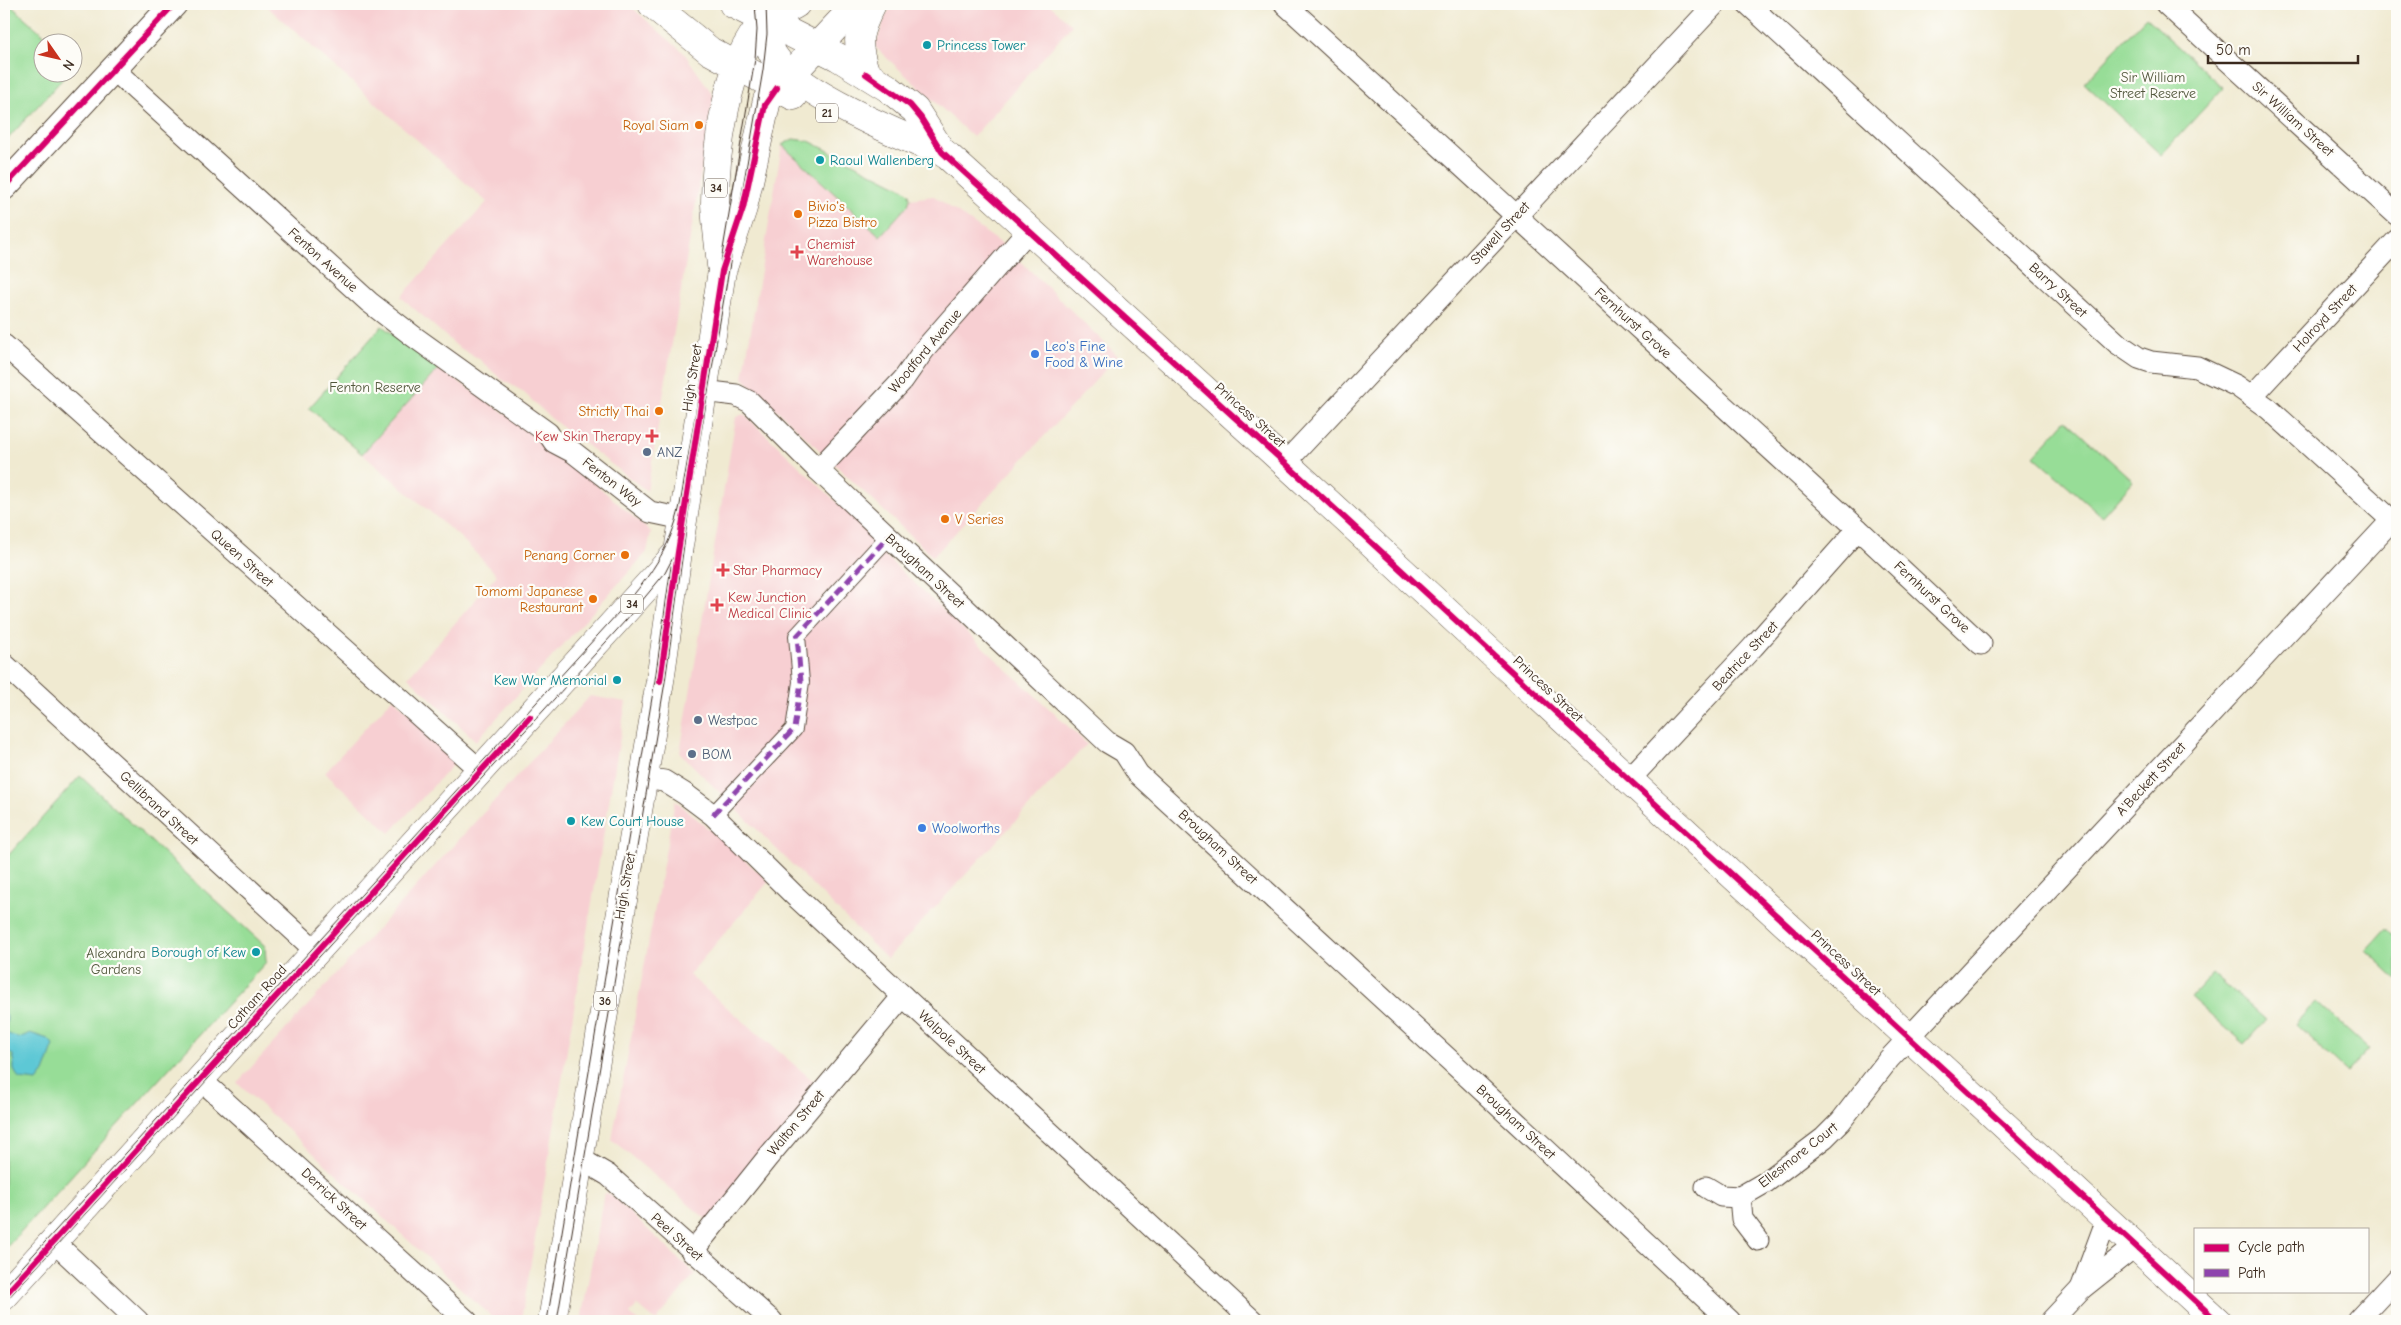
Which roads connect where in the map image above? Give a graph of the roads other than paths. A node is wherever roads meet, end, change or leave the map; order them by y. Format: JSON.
{"nodes":[{"id":1,"x":174,"y":4,"type":"edge"},
{"id":2,"x":652,"y":4,"type":"edge"},
{"id":3,"x":733,"y":4,"type":"edge"},
{"id":4,"x":796,"y":4,"type":"edge"},
{"id":5,"x":857,"y":4,"type":"edge"},
{"id":6,"x":872,"y":4,"type":"edge"},
{"id":7,"x":1285,"y":4,"type":"edge"},
{"id":8,"x":1715,"y":4,"type":"edge"},
{"id":9,"x":1748,"y":4,"type":"edge"},
{"id":10,"x":2166,"y":4,"type":"edge"},
{"id":11,"x":763,"y":12,"type":"edge"},
{"id":12,"x":817,"y":46,"type":"junction"},
{"id":13,"x":736,"y":66,"type":"junction"},
{"id":14,"x":113,"y":69,"type":"junction"},
{"id":15,"x":866,"y":74,"type":"junction"},
{"id":16,"x":784,"y":81,"type":"junction"},
{"id":17,"x":942,"y":152,"type":"junction"},
{"id":18,"x":4,"y":187,"type":"edge"},
{"id":19,"x":2397,"y":215,"type":"edge"},
{"id":20,"x":1516,"y":216,"type":"junction"},
{"id":21,"x":1030,"y":230,"type":"junction"},
{"id":22,"x":2397,"y":240,"type":"edge"},
{"id":23,"x":722,"y":272,"type":"junction"},
{"id":24,"x":4,"y":345,"type":"edge"},
{"id":25,"x":703,"y":391,"type":"junction"},
{"id":26,"x":2252,"y":396,"type":"junction"},
{"id":27,"x":548,"y":433,"type":"joint"},
{"id":28,"x":1285,"y":463,"type":"junction"},
{"id":29,"x":818,"y":470,"type":"junction"},
{"id":30,"x":683,"y":519,"type":"junction"},
{"id":31,"x":2395,"y":522,"type":"edge"},
{"id":32,"x":1858,"y":528,"type":"junction"},
{"id":33,"x":889,"y":536,"type":"junction"},
{"id":34,"x":678,"y":552,"type":"junction"},
{"id":35,"x":1981,"y":644,"type":"dead end"},
{"id":36,"x":4,"y":664,"type":"edge"},
{"id":37,"x":481,"y":771,"type":"junction"},
{"id":38,"x":644,"y":778,"type":"junction"},
{"id":39,"x":1628,"y":780,"type":"junction"},
{"id":40,"x":712,"y":815,"type":"junction"},
{"id":41,"x":316,"y":951,"type":"junction"},
{"id":42,"x":903,"y":996,"type":"junction"},
{"id":43,"x":1909,"y":1038,"type":"junction"},
{"id":44,"x":200,"y":1079,"type":"junction"},
{"id":45,"x":579,"y":1158,"type":"junction"},
{"id":46,"x":1706,"y":1187,"type":"dead end"},
{"id":47,"x":1740,"y":1197,"type":"junction"},
{"id":48,"x":2107,"y":1219,"type":"junction"},
{"id":49,"x":1758,"y":1240,"type":"dead end"},
{"id":50,"x":53,"y":1241,"type":"junction"},
{"id":51,"x":2135,"y":1246,"type":"junction"},
{"id":52,"x":692,"y":1252,"type":"junction"},
{"id":53,"x":2397,"y":1278,"type":"edge"},
{"id":54,"x":2081,"y":1289,"type":"junction"},
{"id":55,"x":4,"y":1296,"type":"edge"},
{"id":56,"x":138,"y":1321,"type":"edge"},
{"id":57,"x":467,"y":1321,"type":"edge"},
{"id":58,"x":552,"y":1321,"type":"edge"},
{"id":59,"x":772,"y":1321,"type":"edge"},
{"id":60,"x":1252,"y":1321,"type":"edge"},
{"id":61,"x":1730,"y":1321,"type":"edge"},
{"id":62,"x":2051,"y":1321,"type":"edge"},
{"id":63,"x":2217,"y":1321,"type":"edge"},
{"id":64,"x":2357,"y":1321,"type":"edge"}],
"edges":[{"from":1,"to":14,"type":"street"},
{"from":2,"to":13,"type":"main road","number":"21"},
{"from":3,"to":11,"type":"main road","name":"Princess Street"},
{"from":4,"to":11,"type":"main road","number":"34"},
{"from":5,"to":12,"type":"main road","number":"34"},
{"from":6,"to":15,"type":"main road"},
{"from":7,"to":20,"type":"street","name":"Fernhurst Grove"},
{"from":8,"to":20,"type":"street","name":"Stawell Street"},
{"from":9,"to":26,"type":"street","name":"Barry Street"},
{"from":10,"to":19,"type":"street","name":"Sir William Street"},
{"from":11,"to":12,"type":"main road","name":"Princess Street"},
{"from":11,"to":13,"type":"main road","name":"High Street","number":"34"},
{"from":11,"to":16,"type":"main road"},
{"from":12,"to":15,"type":"main road","name":"Princess Street"},
{"from":12,"to":16,"type":"main road","name":"High Street","number":"34"},
{"from":13,"to":16,"type":"main road","number":"21"},
{"from":13,"to":23,"type":"main road","name":"High Street","number":"34"},
{"from":14,"to":18,"type":"street"},
{"from":14,"to":27,"type":"street","name":"Fenton Avenue"},
{"from":15,"to":17,"type":"main road","name":"Princess Street"},
{"from":16,"to":17,"type":"main road","number":"21"},
{"from":16,"to":23,"type":"main road","name":"High Street","number":"34"},
{"from":17,"to":21,"type":"main road","name":"Princess Street"},
{"from":20,"to":28,"type":"street","name":"Stawell Street"},
{"from":20,"to":32,"type":"street","name":"Fernhurst Grove"},
{"from":21,"to":28,"type":"main road","name":"Princess Street"},
{"from":21,"to":29,"type":"street","name":"Woodford Avenue"},
{"from":22,"to":26,"type":"street","name":"Holroyd Street"},
{"from":23,"to":25,"type":"main road","name":"High Street","number":"34"},
{"from":24,"to":37,"type":"street","name":"Queen Street"},
{"from":25,"to":29,"type":"street","name":"Brougham Street"},
{"from":25,"to":30,"type":"main road","name":"High Street","number":"34"},
{"from":26,"to":31,"type":"street","name":"Barry Street"},
{"from":27,"to":30,"type":"street","name":"Fenton Way"},
{"from":28,"to":39,"type":"main road","name":"Princess Street"},
{"from":29,"to":33,"type":"street","name":"Brougham Street"},
{"from":30,"to":34,"type":"main road","name":"High Street","number":"34"},
{"from":31,"to":43,"type":"street","name":"A'Beckett Street"},
{"from":32,"to":35,"type":"street","name":"Fernhurst Grove"},
{"from":32,"to":39,"type":"street","name":"Beatrice Street"},
{"from":33,"to":40,"type":"street"},
{"from":33,"to":61,"type":"street","name":"Brougham Street"},
{"from":34,"to":37,"type":"main road","name":"Cotham Road","number":"34"},
{"from":34,"to":38,"type":"main road","name":"High Street","number":"36"},
{"from":36,"to":41,"type":"street","name":"Gellibrand Street"},
{"from":37,"to":41,"type":"main road","name":"Cotham Road","number":"34"},
{"from":38,"to":40,"type":"street","name":"Walpole Street"},
{"from":38,"to":45,"type":"main road","name":"High Street","number":"36"},
{"from":39,"to":43,"type":"main road","name":"Princess Street"},
{"from":40,"to":42,"type":"street","name":"Walpole Street"},
{"from":41,"to":44,"type":"main road","name":"Cotham Road","number":"34"},
{"from":42,"to":52,"type":"street","name":"Walton Street"},
{"from":42,"to":60,"type":"street","name":"Walpole Street"},
{"from":43,"to":47,"type":"street","name":"Ellesmore Court"},
{"from":43,"to":48,"type":"main road","name":"Princess Street"},
{"from":44,"to":50,"type":"main road","name":"Cotham Road","number":"34"},
{"from":44,"to":57,"type":"street","name":"Derrick Street"},
{"from":45,"to":52,"type":"street","name":"Peel Street"},
{"from":45,"to":58,"type":"main road","name":"High Street","number":"36"},
{"from":46,"to":47,"type":"street"},
{"from":47,"to":49,"type":"street"},
{"from":48,"to":51,"type":"main road","name":"Princess Street"},
{"from":48,"to":54,"type":"street"},
{"from":50,"to":55,"type":"main road","name":"Cotham Road","number":"34"},
{"from":50,"to":56,"type":"street"},
{"from":51,"to":54,"type":"street"},
{"from":51,"to":63,"type":"main road","name":"Princess Street"},
{"from":52,"to":59,"type":"street","name":"Peel Street"},
{"from":53,"to":64,"type":"street"},
{"from":54,"to":62,"type":"street"}]}
